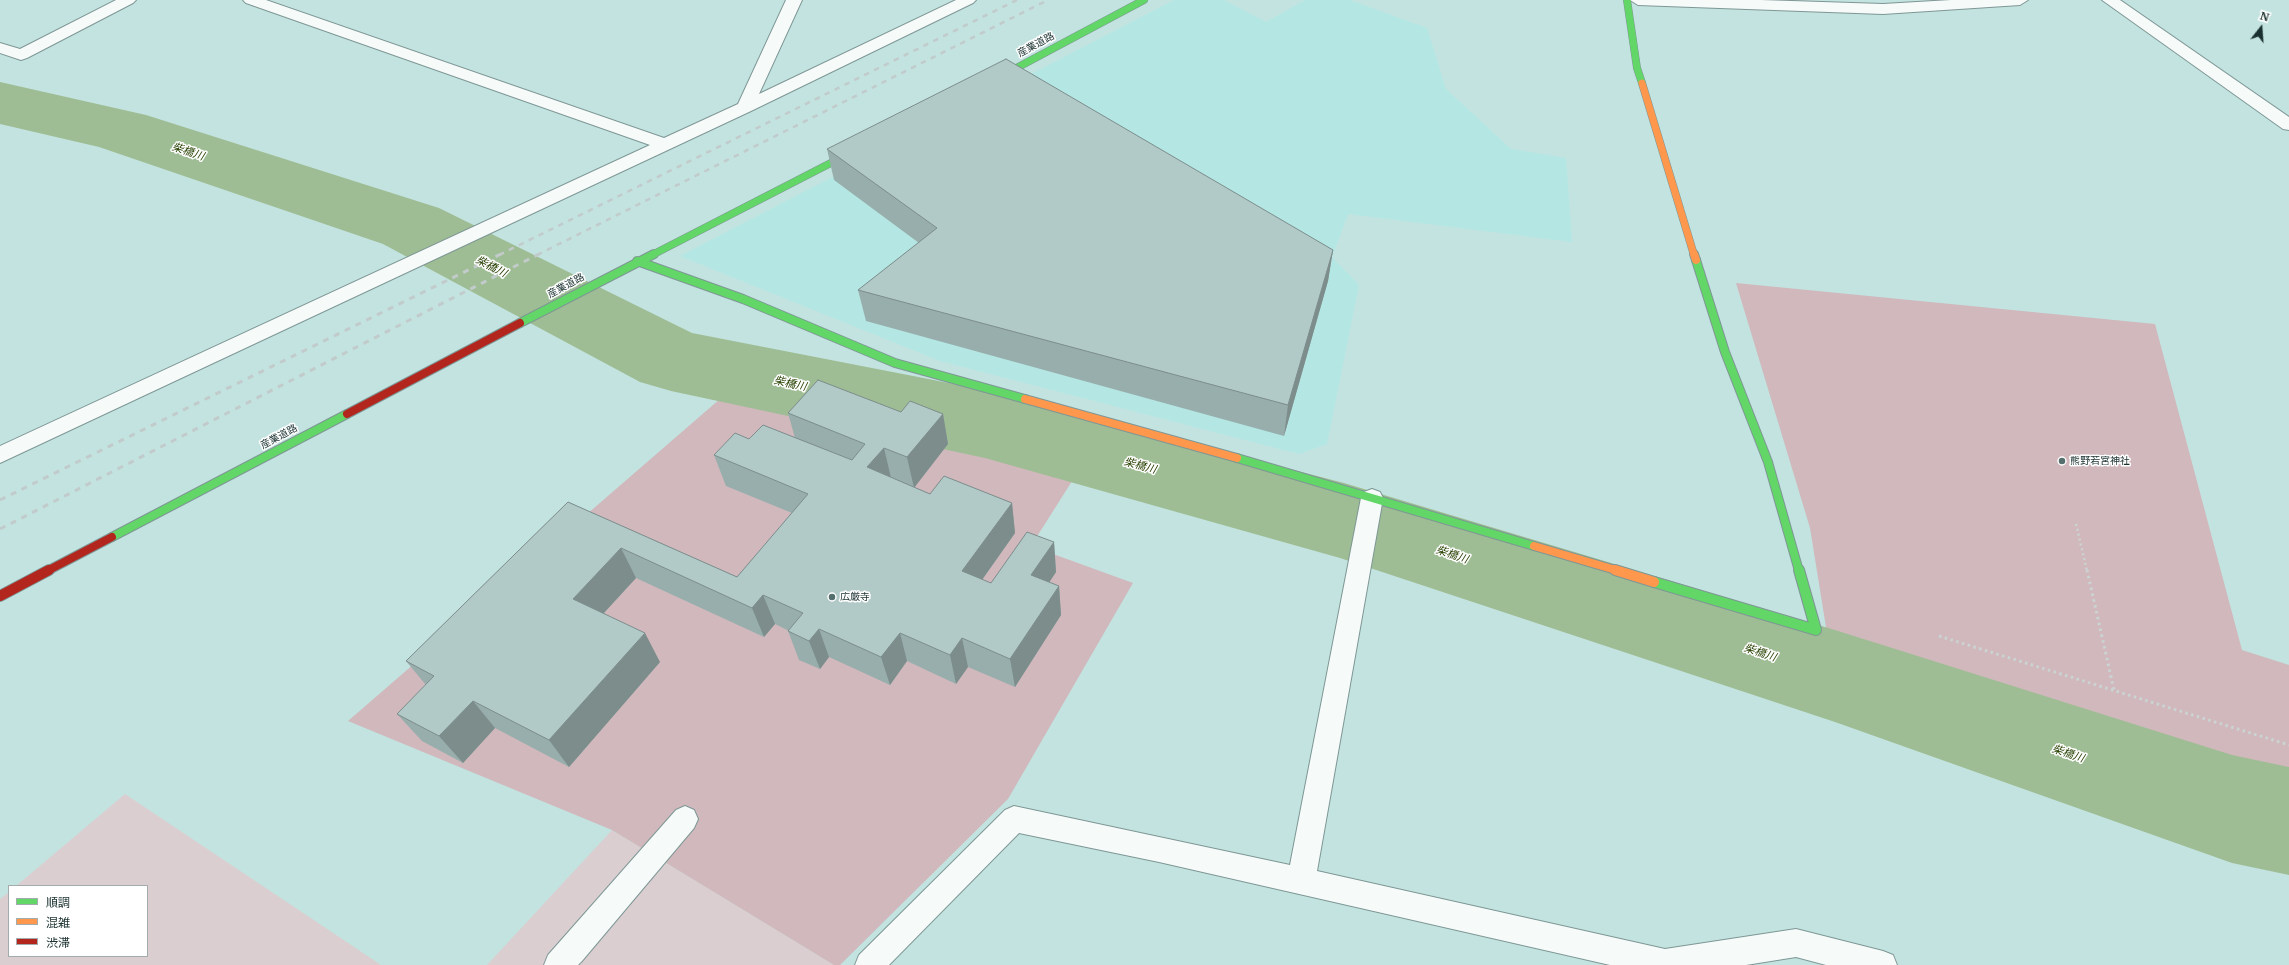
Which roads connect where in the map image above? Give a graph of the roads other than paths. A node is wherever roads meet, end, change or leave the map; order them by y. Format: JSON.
{"nodes":[{"id":1,"x":128,"y":0,"type":"edge"},
{"id":2,"x":251,"y":0,"type":"edge"},
{"id":3,"x":794,"y":0,"type":"edge"},
{"id":4,"x":968,"y":0,"type":"edge"},
{"id":5,"x":1144,"y":0,"type":"edge"},
{"id":6,"x":1627,"y":0,"type":"edge"},
{"id":7,"x":1638,"y":0,"type":"edge"},
{"id":8,"x":2020,"y":0,"type":"edge"},
{"id":9,"x":2110,"y":0,"type":"edge"},
{"id":10,"x":0,"y":48,"type":"edge"},
{"id":11,"x":986,"y":83,"type":"edge"},
{"id":12,"x":746,"y":107,"type":"junction"},
{"id":13,"x":2289,"y":125,"type":"edge"},
{"id":14,"x":665,"y":144,"type":"junction"},
{"id":15,"x":865,"y":145,"type":"edge"},
{"id":16,"x":637,"y":261,"type":"junction"},
{"id":17,"x":0,"y":454,"type":"edge"},
{"id":18,"x":1372,"y":498,"type":"junction"},
{"id":19,"x":0,"y":596,"type":"edge"},
{"id":20,"x":685,"y":819,"type":"dead end"},
{"id":21,"x":1301,"y":881,"type":"junction"},
{"id":22,"x":558,"y":965,"type":"edge"},
{"id":23,"x":869,"y":965,"type":"edge"},
{"id":24,"x":1883,"y":965,"type":"edge"}],
"edges":[{"from":1,"to":10,"type":"street"},
{"from":2,"to":14,"type":"street"},
{"from":3,"to":12,"type":"street"},
{"from":4,"to":12,"type":"street"},
{"from":5,"to":11,"type":"street","name":"産業道路"},
{"from":6,"to":18,"type":"street"},
{"from":7,"to":8,"type":"street"},
{"from":9,"to":13,"type":"street"},
{"from":12,"to":14,"type":"street"},
{"from":14,"to":17,"type":"street"},
{"from":15,"to":16,"type":"street","name":"産業道路"},
{"from":16,"to":18,"type":"street"},
{"from":16,"to":19,"type":"street","name":"産業道路"},
{"from":18,"to":21,"type":"street"},
{"from":20,"to":22,"type":"street"},
{"from":21,"to":23,"type":"street"},
{"from":21,"to":24,"type":"street"}]}
